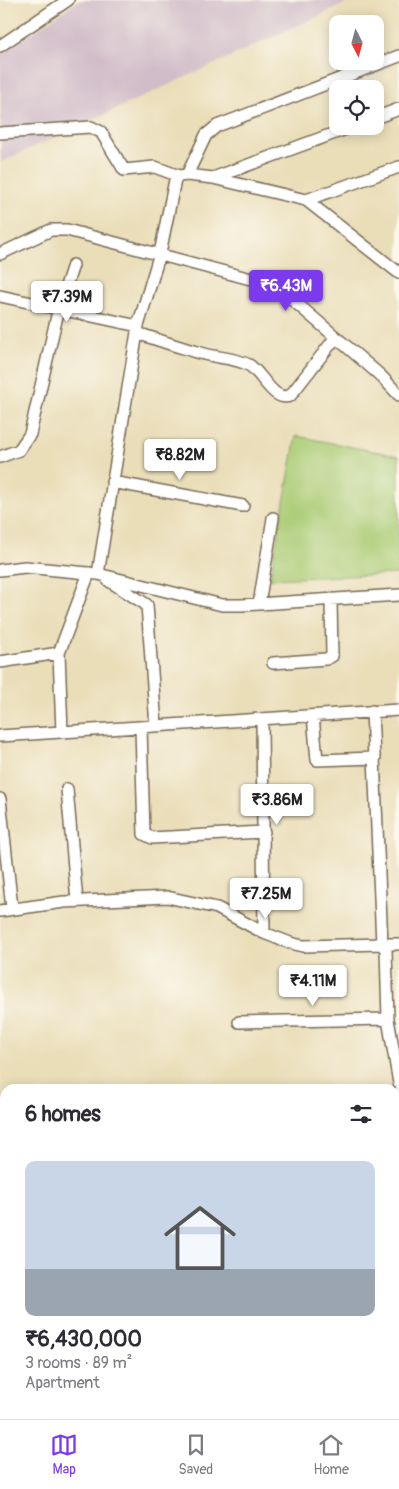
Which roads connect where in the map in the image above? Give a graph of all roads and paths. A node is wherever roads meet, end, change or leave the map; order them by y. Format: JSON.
{"nodes":[{"id":1,"x":68,"y":0,"type":"edge"},
{"id":2,"x":0,"y":46,"type":"edge"},
{"id":3,"x":399,"y":56,"type":"edge"},
{"id":4,"x":399,"y":109,"type":"edge"},
{"id":5,"x":384,"y":115,"type":"edge"},
{"id":6,"x":0,"y":133,"type":"edge"},
{"id":7,"x":330,"y":135,"type":"edge"},
{"id":8,"x":399,"y":167,"type":"edge"},
{"id":9,"x":183,"y":175,"type":"junction"},
{"id":10,"x":214,"y":178,"type":"junction"},
{"id":11,"x":306,"y":200,"type":"junction"},
{"id":12,"x":160,"y":253,"type":"junction"},
{"id":13,"x":0,"y":254,"type":"edge"},
{"id":14,"x":72,"y":265,"type":"dead end"},
{"id":15,"x":399,"y":273,"type":"edge"},
{"id":16,"x":0,"y":296,"type":"edge"},
{"id":17,"x":59,"y":307,"type":"junction"},
{"id":18,"x":137,"y":330,"type":"junction"},
{"id":19,"x":336,"y":337,"type":"junction"},
{"id":20,"x":399,"y":395,"type":"edge"},
{"id":21,"x":0,"y":457,"type":"edge"},
{"id":22,"x":112,"y":482,"type":"junction"},
{"id":23,"x":243,"y":506,"type":"dead end"},
{"id":24,"x":273,"y":518,"type":"dead end"},
{"id":25,"x":0,"y":570,"type":"edge"},
{"id":26,"x":93,"y":574,"type":"junction"},
{"id":27,"x":399,"y":595,"type":"edge"},
{"id":28,"x":331,"y":599,"type":"junction"},
{"id":29,"x":259,"y":604,"type":"junction"},
{"id":30,"x":59,"y":653,"type":"junction"},
{"id":31,"x":0,"y":662,"type":"edge"},
{"id":32,"x":273,"y":663,"type":"dead end"},
{"id":33,"x":399,"y":710,"type":"edge"},
{"id":34,"x":372,"y":712,"type":"junction"},
{"id":35,"x":313,"y":716,"type":"junction"},
{"id":36,"x":262,"y":719,"type":"junction"},
{"id":37,"x":156,"y":726,"type":"junction"},
{"id":38,"x":141,"y":727,"type":"junction"},
{"id":39,"x":62,"y":732,"type":"junction"},
{"id":40,"x":0,"y":736,"type":"edge"},
{"id":41,"x":375,"y":758,"type":"junction"},
{"id":42,"x":67,"y":789,"type":"dead end"},
{"id":43,"x":0,"y":799,"type":"edge"},
{"id":44,"x":264,"y":832,"type":"junction"},
{"id":45,"x":77,"y":902,"type":"junction"},
{"id":46,"x":12,"y":908,"type":"junction"},
{"id":47,"x":0,"y":911,"type":"edge"},
{"id":48,"x":264,"y":933,"type":"junction"},
{"id":49,"x":382,"y":944,"type":"junction"},
{"id":50,"x":399,"y":944,"type":"edge"},
{"id":51,"x":239,"y":1022,"type":"dead end"},
{"id":52,"x":392,"y":1022,"type":"edge"},
{"id":53,"x":399,"y":1079,"type":"edge"}],
"edges":[{"from":1,"to":2,"type":"street"},
{"from":3,"to":9,"type":"street"},
{"from":4,"to":5,"type":"street"},
{"from":6,"to":9,"type":"street"},
{"from":7,"to":10,"type":"street"},
{"from":8,"to":11,"type":"street"},
{"from":9,"to":10,"type":"street"},
{"from":9,"to":12,"type":"street"},
{"from":10,"to":11,"type":"street"},
{"from":11,"to":15,"type":"street"},
{"from":12,"to":13,"type":"street"},
{"from":12,"to":18,"type":"street"},
{"from":12,"to":19,"type":"street"},
{"from":14,"to":17,"type":"street"},
{"from":16,"to":17,"type":"street"},
{"from":17,"to":18,"type":"street"},
{"from":17,"to":21,"type":"street"},
{"from":18,"to":19,"type":"street"},
{"from":18,"to":22,"type":"street"},
{"from":19,"to":20,"type":"street"},
{"from":22,"to":23,"type":"street"},
{"from":22,"to":26,"type":"street"},
{"from":24,"to":29,"type":"street"},
{"from":25,"to":26,"type":"street"},
{"from":26,"to":29,"type":"street"},
{"from":26,"to":30,"type":"street"},
{"from":26,"to":37,"type":"street"},
{"from":27,"to":28,"type":"street"},
{"from":28,"to":29,"type":"street"},
{"from":28,"to":32,"type":"street"},
{"from":30,"to":31,"type":"street"},
{"from":30,"to":39,"type":"street"},
{"from":33,"to":34,"type":"street"},
{"from":34,"to":35,"type":"street"},
{"from":34,"to":41,"type":"street"},
{"from":35,"to":36,"type":"street"},
{"from":35,"to":41,"type":"street"},
{"from":36,"to":37,"type":"street"},
{"from":36,"to":44,"type":"street"},
{"from":37,"to":38,"type":"street"},
{"from":38,"to":39,"type":"street"},
{"from":38,"to":44,"type":"street"},
{"from":39,"to":40,"type":"street"},
{"from":41,"to":49,"type":"street"},
{"from":42,"to":45,"type":"street"},
{"from":43,"to":46,"type":"street"},
{"from":44,"to":48,"type":"street"},
{"from":45,"to":46,"type":"street"},
{"from":45,"to":48,"type":"street"},
{"from":46,"to":47,"type":"street"},
{"from":48,"to":49,"type":"street"},
{"from":49,"to":50,"type":"street"},
{"from":49,"to":52,"type":"street"},
{"from":51,"to":52,"type":"street"},
{"from":52,"to":53,"type":"street"}]}
